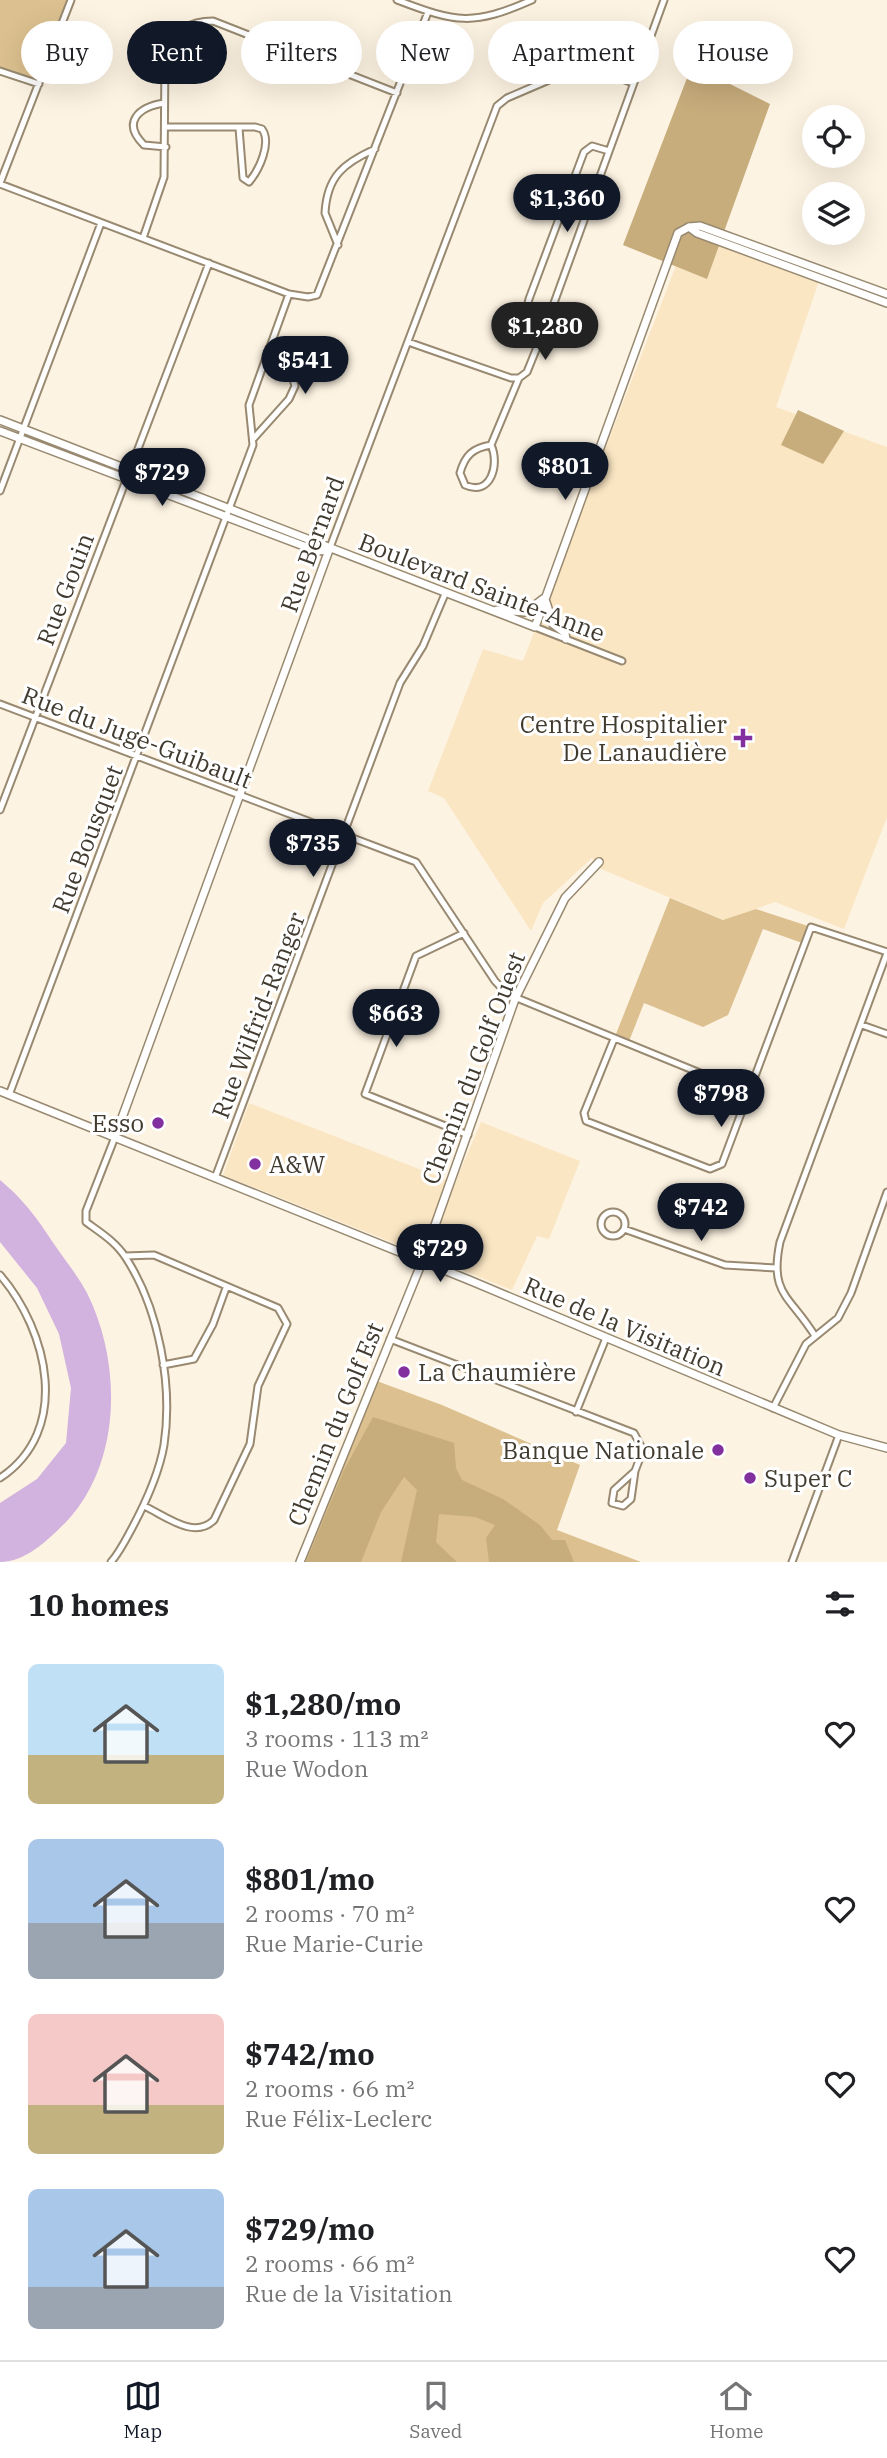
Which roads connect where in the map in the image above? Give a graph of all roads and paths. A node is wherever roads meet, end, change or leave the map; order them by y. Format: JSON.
{"nodes":[{"id":1,"x":71,"y":0,"type":"edge"},
{"id":2,"x":397,"y":0,"type":"edge"},
{"id":3,"x":532,"y":0,"type":"edge"},
{"id":4,"x":664,"y":0,"type":"edge"},
{"id":5,"x":428,"y":12,"type":"junction"},
{"id":6,"x":63,"y":21,"type":"edge"},
{"id":7,"x":656,"y":21,"type":"edge"},
{"id":8,"x":0,"y":71,"type":"edge"},
{"id":9,"x":21,"y":78,"type":"edge"},
{"id":10,"x":39,"y":84,"type":"edge"},
{"id":11,"x":539,"y":84,"type":"edge"},
{"id":12,"x":633,"y":84,"type":"edge"},
{"id":13,"x":397,"y":93,"type":"junction"},
{"id":14,"x":164,"y":103,"type":"junction"},
{"id":15,"x":165,"y":127,"type":"junction"},
{"id":16,"x":239,"y":128,"type":"junction"},
{"id":17,"x":166,"y":147,"type":"junction"},
{"id":18,"x":375,"y":149,"type":"junction"},
{"id":19,"x":609,"y":151,"type":"junction"},
{"id":20,"x":0,"y":183,"type":"edge"},
{"id":21,"x":101,"y":223,"type":"junction"},
{"id":22,"x":688,"y":227,"type":"junction"},
{"id":23,"x":143,"y":238,"type":"junction"},
{"id":24,"x":338,"y":245,"type":"junction"},
{"id":25,"x":209,"y":263,"type":"junction"},
{"id":26,"x":289,"y":294,"type":"junction"},
{"id":27,"x":887,"y":294,"type":"edge"},
{"id":28,"x":887,"y":303,"type":"edge"},
{"id":29,"x":546,"y":325,"type":"junction"},
{"id":30,"x":408,"y":342,"type":"junction"},
{"id":31,"x":269,"y":348,"type":"junction"},
{"id":32,"x":519,"y":378,"type":"junction"},
{"id":33,"x":0,"y":420,"type":"edge"},
{"id":34,"x":24,"y":429,"type":"junction"},
{"id":35,"x":0,"y":431,"type":"edge"},
{"id":36,"x":20,"y":438,"type":"junction"},
{"id":37,"x":254,"y":438,"type":"junction"},
{"id":38,"x":491,"y":445,"type":"junction"},
{"id":39,"x":129,"y":468,"type":"junction"},
{"id":40,"x":125,"y":479,"type":"junction"},
{"id":41,"x":0,"y":491,"type":"edge"},
{"id":42,"x":228,"y":507,"type":"junction"},
{"id":43,"x":225,"y":517,"type":"junction"},
{"id":44,"x":330,"y":550,"type":"junction"},
{"id":45,"x":550,"y":586,"type":"junction"},
{"id":46,"x":445,"y":594,"type":"junction"},
{"id":47,"x":546,"y":595,"type":"junction"},
{"id":48,"x":488,"y":610,"type":"junction"},
{"id":49,"x":535,"y":627,"type":"junction"},
{"id":50,"x":566,"y":639,"type":"junction"},
{"id":51,"x":622,"y":661,"type":"dead end"},
{"id":52,"x":0,"y":704,"type":"edge"},
{"id":53,"x":36,"y":718,"type":"junction"},
{"id":54,"x":137,"y":757,"type":"junction"},
{"id":55,"x":240,"y":795,"type":"junction"},
{"id":56,"x":0,"y":810,"type":"edge"},
{"id":57,"x":344,"y":834,"type":"junction"},
{"id":58,"x":599,"y":862,"type":"dead end"},
{"id":59,"x":464,"y":933,"type":"junction"},
{"id":60,"x":887,"y":952,"type":"edge"},
{"id":61,"x":515,"y":999,"type":"junction"},
{"id":62,"x":862,"y":1025,"type":"junction"},
{"id":63,"x":887,"y":1034,"type":"edge"},
{"id":64,"x":614,"y":1039,"type":"junction"},
{"id":65,"x":0,"y":1091,"type":"edge"},
{"id":66,"x":749,"y":1093,"type":"junction"},
{"id":67,"x":9,"y":1095,"type":"junction"},
{"id":68,"x":468,"y":1135,"type":"junction"},
{"id":69,"x":115,"y":1137,"type":"junction"},
{"id":70,"x":215,"y":1178,"type":"junction"},
{"id":71,"x":887,"y":1192,"type":"edge"},
{"id":72,"x":624,"y":1229,"type":"junction"},
{"id":73,"x":125,"y":1256,"type":"junction"},
{"id":74,"x":422,"y":1262,"type":"junction"},
{"id":75,"x":776,"y":1268,"type":"junction"},
{"id":76,"x":0,"y":1275,"type":"edge"},
{"id":77,"x":226,"y":1288,"type":"junction"},
{"id":78,"x":815,"y":1336,"type":"junction"},
{"id":79,"x":606,"y":1338,"type":"junction"},
{"id":80,"x":390,"y":1339,"type":"junction"},
{"id":81,"x":163,"y":1366,"type":"junction"},
{"id":82,"x":773,"y":1409,"type":"junction"},
{"id":83,"x":576,"y":1412,"type":"junction"},
{"id":84,"x":839,"y":1436,"type":"junction"},
{"id":85,"x":887,"y":1448,"type":"edge"},
{"id":86,"x":635,"y":1471,"type":"junction"},
{"id":87,"x":0,"y":1478,"type":"edge"},
{"id":88,"x":144,"y":1506,"type":"junction"},
{"id":89,"x":114,"y":1561,"type":"edge"},
{"id":90,"x":300,"y":1562,"type":"edge"},
{"id":91,"x":792,"y":1562,"type":"edge"}],
"edges":[{"from":1,"to":6,"type":"street"},
{"from":2,"to":5,"type":"street"},
{"from":3,"to":5,"type":"street"},
{"from":4,"to":7,"type":"street"},
{"from":5,"to":13,"type":"street"},
{"from":8,"to":9,"type":"street"},
{"from":10,"to":20,"type":"street"},
{"from":11,"to":30,"type":"street","name":"Rue Bernard"},
{"from":12,"to":19,"type":"street"},
{"from":13,"to":14,"type":"street"},
{"from":13,"to":18,"type":"street"},
{"from":14,"to":15,"type":"street"},
{"from":14,"to":17,"type":"street"},
{"from":15,"to":16,"type":"street"},
{"from":15,"to":17,"type":"street"},
{"from":16,"to":16,"type":"street"},
{"from":17,"to":23,"type":"street"},
{"from":18,"to":24,"type":"street"},
{"from":18,"to":24,"type":"street"},
{"from":19,"to":29,"type":"street"},
{"from":19,"to":29,"type":"street"},
{"from":20,"to":21,"type":"street"},
{"from":21,"to":23,"type":"street"},
{"from":21,"to":34,"type":"street"},
{"from":22,"to":27,"type":"street"},
{"from":22,"to":28,"type":"street"},
{"from":22,"to":45,"type":"street"},
{"from":23,"to":25,"type":"street"},
{"from":24,"to":26,"type":"street"},
{"from":25,"to":26,"type":"street"},
{"from":25,"to":39,"type":"street","name":"Rue Gouin"},
{"from":26,"to":31,"type":"street","name":"Rue Bousquet"},
{"from":29,"to":32,"type":"street"},
{"from":30,"to":32,"type":"street"},
{"from":30,"to":44,"type":"street","name":"Rue Bernard"},
{"from":31,"to":37,"type":"street","name":"Rue Bousquet"},
{"from":31,"to":37,"type":"street","name":"Rue Bousquet"},
{"from":32,"to":38,"type":"street"},
{"from":33,"to":34,"type":"street","name":"Boulevard Sainte-Anne"},
{"from":34,"to":36,"type":"street"},
{"from":34,"to":39,"type":"street","name":"Boulevard Sainte-Anne"},
{"from":35,"to":36,"type":"street","name":"Boulevard Sainte-Anne"},
{"from":36,"to":40,"type":"street","name":"Boulevard Sainte-Anne"},
{"from":36,"to":41,"type":"street"},
{"from":37,"to":42,"type":"street","name":"Rue Bousquet"},
{"from":38,"to":38,"type":"street"},
{"from":39,"to":40,"type":"street","name":"Rue Gouin"},
{"from":39,"to":42,"type":"street","name":"Boulevard Sainte-Anne"},
{"from":40,"to":43,"type":"street","name":"Boulevard Sainte-Anne"},
{"from":40,"to":53,"type":"street","name":"Rue Gouin"},
{"from":42,"to":43,"type":"street","name":"Rue Bousquet"},
{"from":42,"to":44,"type":"street","name":"Boulevard Sainte-Anne"},
{"from":43,"to":44,"type":"street","name":"Boulevard Sainte-Anne"},
{"from":43,"to":54,"type":"street","name":"Rue Bousquet"},
{"from":44,"to":46,"type":"street","name":"Boulevard Sainte-Anne"},
{"from":44,"to":55,"type":"street","name":"Rue Bernard"},
{"from":45,"to":47,"type":"street"},
{"from":45,"to":48,"type":"street"},
{"from":46,"to":48,"type":"street","name":"Boulevard Sainte-Anne"},
{"from":46,"to":57,"type":"street","name":"Rue Wilfrid-Ranger"},
{"from":47,"to":49,"type":"street"},
{"from":47,"to":50,"type":"street"},
{"from":48,"to":49,"type":"street","name":"Boulevard Sainte-Anne"},
{"from":49,"to":50,"type":"street","name":"Boulevard Sainte-Anne"},
{"from":50,"to":51,"type":"street","name":"Boulevard Sainte-Anne"},
{"from":52,"to":53,"type":"street","name":"Rue du Juge-Guibault"},
{"from":53,"to":54,"type":"street","name":"Rue du Juge-Guibault"},
{"from":53,"to":56,"type":"street","name":"Rue Gouin"},
{"from":54,"to":55,"type":"street","name":"Rue du Juge-Guibault"},
{"from":54,"to":67,"type":"street","name":"Rue Bousquet"},
{"from":55,"to":57,"type":"street","name":"Rue du Juge-Guibault"},
{"from":55,"to":69,"type":"street","name":"Rue Bernard"},
{"from":57,"to":59,"type":"street","name":"Rue du Juge-Guibault"},
{"from":57,"to":70,"type":"street","name":"Rue Wilfrid-Ranger"},
{"from":58,"to":61,"type":"street","name":"Chemin du Golf Ouest"},
{"from":59,"to":61,"type":"street","name":"Rue du Juge-Guibault"},
{"from":59,"to":68,"type":"street"},
{"from":60,"to":62,"type":"street"},
{"from":60,"to":66,"type":"street"},
{"from":61,"to":64,"type":"street","name":"Rue du Juge-Guibault"},
{"from":61,"to":68,"type":"street","name":"Chemin du Golf Ouest"},
{"from":62,"to":63,"type":"street"},
{"from":62,"to":75,"type":"street"},
{"from":64,"to":66,"type":"street","name":"Rue du Juge-Guibault"},
{"from":64,"to":66,"type":"street"},
{"from":65,"to":67,"type":"street","name":"Rue de la Visitation"},
{"from":67,"to":69,"type":"street","name":"Rue de la Visitation"},
{"from":68,"to":74,"type":"street","name":"Chemin du Golf Ouest"},
{"from":69,"to":70,"type":"street","name":"Rue de la Visitation"},
{"from":69,"to":73,"type":"street"},
{"from":70,"to":74,"type":"street","name":"Rue de la Visitation"},
{"from":71,"to":78,"type":"street"},
{"from":72,"to":72,"type":"street"},
{"from":72,"to":75,"type":"street"},
{"from":73,"to":77,"type":"street"},
{"from":73,"to":81,"type":"street"},
{"from":74,"to":79,"type":"street","name":"Rue de la Visitation"},
{"from":74,"to":80,"type":"street","name":"Chemin du Golf Est"},
{"from":75,"to":78,"type":"street"},
{"from":76,"to":87,"type":"street"},
{"from":77,"to":81,"type":"street"},
{"from":77,"to":88,"type":"street"},
{"from":78,"to":82,"type":"street"},
{"from":79,"to":82,"type":"street","name":"Rue de la Visitation"},
{"from":79,"to":83,"type":"street"},
{"from":80,"to":83,"type":"street"},
{"from":80,"to":90,"type":"street","name":"Chemin du Golf Est"},
{"from":81,"to":88,"type":"street"},
{"from":82,"to":84,"type":"street","name":"Rue de la Visitation"},
{"from":83,"to":86,"type":"street"},
{"from":84,"to":85,"type":"street","name":"Rue de la Visitation"},
{"from":84,"to":91,"type":"street"},
{"from":86,"to":86,"type":"street"},
{"from":88,"to":89,"type":"street"}]}
